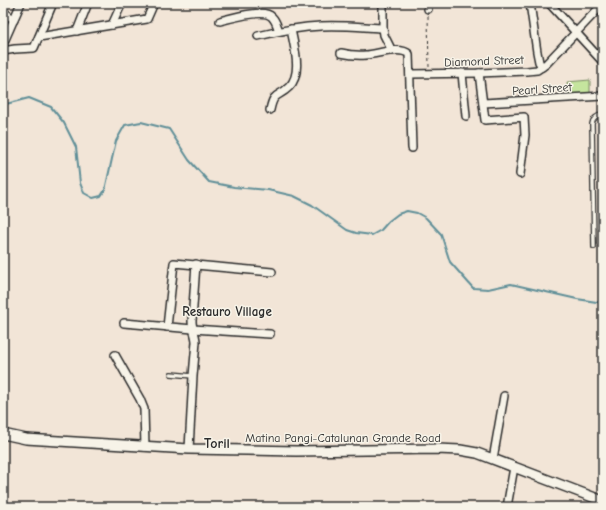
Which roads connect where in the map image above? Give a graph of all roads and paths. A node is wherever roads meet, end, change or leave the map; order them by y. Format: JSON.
{"nodes":[{"id":1,"x":21,"y":3,"type":"edge"},
{"id":2,"x":53,"y":3,"type":"edge"},
{"id":3,"x":88,"y":3,"type":"edge"},
{"id":4,"x":122,"y":3,"type":"edge"},
{"id":5,"x":154,"y":3,"type":"edge"},
{"id":6,"x":383,"y":3,"type":"edge"},
{"id":7,"x":530,"y":3,"type":"edge"},
{"id":8,"x":548,"y":3,"type":"edge"},
{"id":9,"x":603,"y":4,"type":"edge"},
{"id":10,"x":428,"y":6,"type":"edge"},
{"id":11,"x":3,"y":11,"type":"edge"},
{"id":12,"x":14,"y":20,"type":"junction"},
{"id":13,"x":220,"y":21,"type":"dead end"},
{"id":14,"x":112,"y":25,"type":"junction"},
{"id":15,"x":383,"y":28,"type":"junction"},
{"id":16,"x":291,"y":29,"type":"junction"},
{"id":17,"x":77,"y":31,"type":"junction"},
{"id":18,"x":279,"y":31,"type":"junction"},
{"id":19,"x":576,"y":33,"type":"junction"},
{"id":20,"x":258,"y":36,"type":"dead end"},
{"id":21,"x":39,"y":37,"type":"junction"},
{"id":22,"x":3,"y":44,"type":"edge"},
{"id":23,"x":3,"y":51,"type":"edge"},
{"id":24,"x":392,"y":51,"type":"junction"},
{"id":25,"x":341,"y":53,"type":"dead end"},
{"id":26,"x":603,"y":62,"type":"edge"},
{"id":27,"x":542,"y":67,"type":"junction"},
{"id":28,"x":462,"y":73,"type":"junction"},
{"id":29,"x":479,"y":73,"type":"junction"},
{"id":30,"x":410,"y":74,"type":"junction"},
{"id":31,"x":429,"y":74,"type":"junction"},
{"id":32,"x":603,"y":96,"type":"edge"},
{"id":33,"x":483,"y":104,"type":"junction"},
{"id":34,"x":270,"y":110,"type":"dead end"},
{"id":35,"x":603,"y":114,"type":"edge"},
{"id":36,"x":466,"y":116,"type":"dead end"},
{"id":37,"x":412,"y":148,"type":"dead end"},
{"id":38,"x":520,"y":174,"type":"dead end"},
{"id":39,"x":594,"y":247,"type":"dead end"},
{"id":40,"x":196,"y":264,"type":"junction"},
{"id":41,"x":272,"y":272,"type":"dead end"},
{"id":42,"x":124,"y":323,"type":"dead end"},
{"id":43,"x":167,"y":327,"type":"junction"},
{"id":44,"x":193,"y":329,"type":"junction"},
{"id":45,"x":270,"y":334,"type":"dead end"},
{"id":46,"x":115,"y":355,"type":"dead end"},
{"id":47,"x":171,"y":374,"type":"dead end"},
{"id":48,"x":193,"y":376,"type":"junction"},
{"id":49,"x":504,"y":396,"type":"dead end"},
{"id":50,"x":3,"y":434,"type":"edge"},
{"id":51,"x":145,"y":447,"type":"junction"},
{"id":52,"x":189,"y":450,"type":"junction"},
{"id":53,"x":492,"y":459,"type":"junction"},
{"id":54,"x":514,"y":467,"type":"junction"},
{"id":55,"x":603,"y":501,"type":"edge"},
{"id":56,"x":507,"y":507,"type":"edge"}],
"edges":[{"from":1,"to":12,"type":"street"},
{"from":2,"to":21,"type":"street"},
{"from":3,"to":17,"type":"street"},
{"from":4,"to":14,"type":"street"},
{"from":5,"to":14,"type":"street"},
{"from":6,"to":15,"type":"street"},
{"from":7,"to":27,"type":"street"},
{"from":8,"to":19,"type":"street"},
{"from":9,"to":19,"type":"street","name":"Diamond Street"},
{"from":10,"to":31,"type":"path"},
{"from":11,"to":12,"type":"street"},
{"from":12,"to":22,"type":"street"},
{"from":13,"to":18,"type":"street"},
{"from":14,"to":17,"type":"street"},
{"from":15,"to":16,"type":"street"},
{"from":15,"to":24,"type":"street"},
{"from":16,"to":18,"type":"street"},
{"from":16,"to":34,"type":"street"},
{"from":17,"to":21,"type":"street"},
{"from":18,"to":20,"type":"street"},
{"from":19,"to":26,"type":"street"},
{"from":19,"to":27,"type":"street","name":"Diamond Street"},
{"from":21,"to":23,"type":"street"},
{"from":24,"to":25,"type":"street"},
{"from":24,"to":30,"type":"street"},
{"from":27,"to":29,"type":"street","name":"Diamond Street"},
{"from":28,"to":29,"type":"street","name":"Diamond Street"},
{"from":28,"to":31,"type":"street","name":"Diamond Street"},
{"from":28,"to":36,"type":"street"},
{"from":29,"to":33,"type":"street"},
{"from":30,"to":31,"type":"street","name":"Diamond Street"},
{"from":30,"to":37,"type":"street"},
{"from":32,"to":33,"type":"street","name":"Pearl Street"},
{"from":33,"to":38,"type":"street"},
{"from":35,"to":39,"type":"lane"},
{"from":40,"to":41,"type":"street"},
{"from":40,"to":43,"type":"street"},
{"from":40,"to":44,"type":"street"},
{"from":42,"to":43,"type":"street"},
{"from":43,"to":44,"type":"street"},
{"from":44,"to":45,"type":"street"},
{"from":44,"to":48,"type":"street"},
{"from":46,"to":51,"type":"street"},
{"from":47,"to":48,"type":"lane"},
{"from":48,"to":52,"type":"street"},
{"from":49,"to":53,"type":"street"},
{"from":50,"to":51,"type":"street","name":"Matina Pangi-Catalunan Grande Road"},
{"from":51,"to":52,"type":"street","name":"Matina Pangi-Catalunan Grande Road"},
{"from":52,"to":53,"type":"street","name":"Matina Pangi-Catalunan Grande Road"},
{"from":53,"to":54,"type":"street","name":"Matina Pangi-Catalunan Grande Road"},
{"from":54,"to":55,"type":"street","name":"Matina Pangi-Catalunan Grande Road"},
{"from":54,"to":56,"type":"street"}]}
